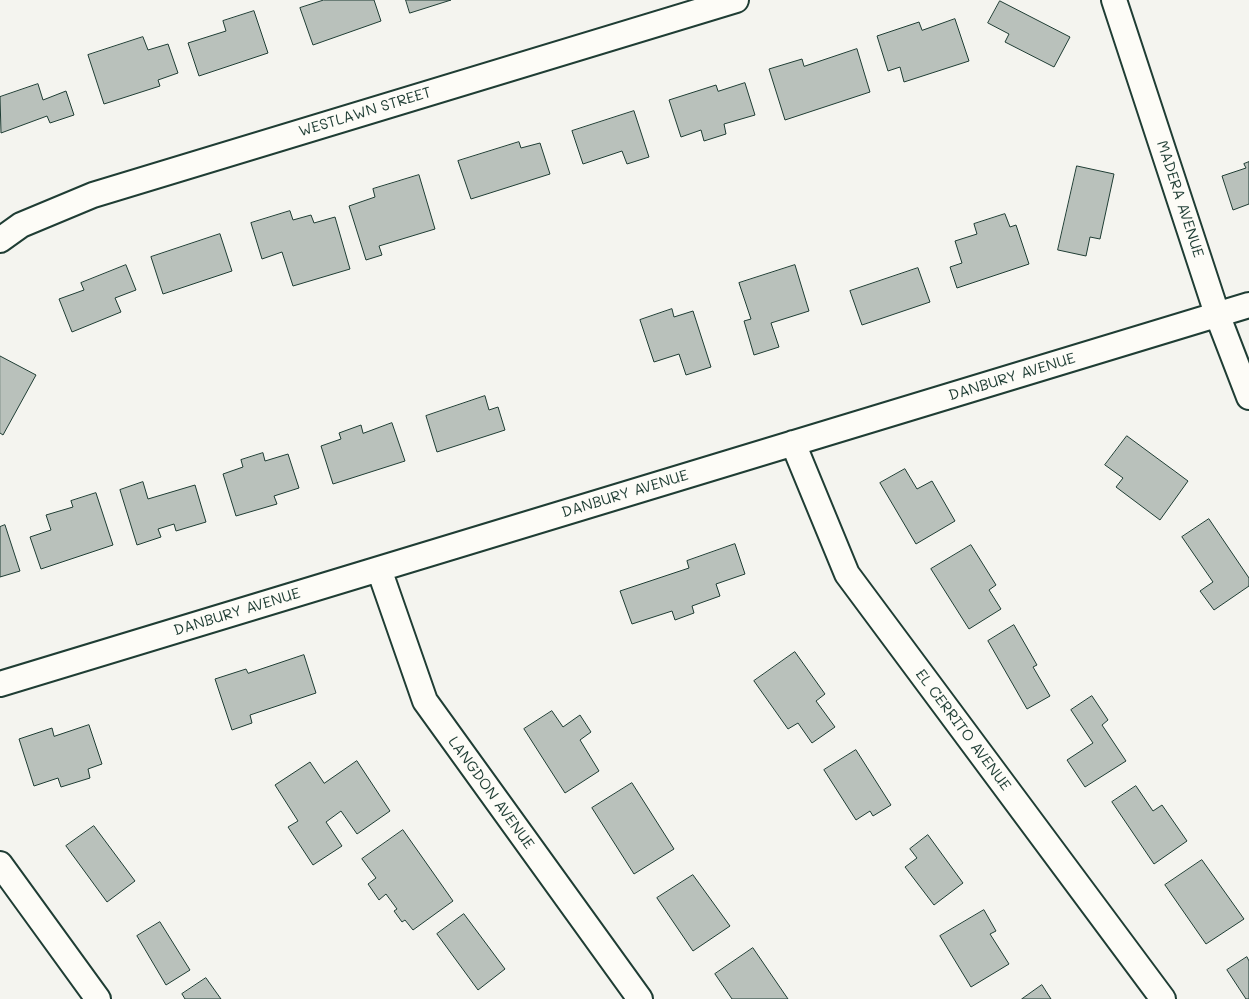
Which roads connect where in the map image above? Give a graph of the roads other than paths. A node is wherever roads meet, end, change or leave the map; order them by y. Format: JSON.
{"nodes":[{"id":1,"x":736,"y":0,"type":"edge"},
{"id":2,"x":1114,"y":0,"type":"edge"},
{"id":3,"x":0,"y":240,"type":"edge"},
{"id":4,"x":1249,"y":304,"type":"edge"},
{"id":5,"x":1217,"y":314,"type":"junction"},
{"id":6,"x":1249,"y":397,"type":"edge"},
{"id":7,"x":793,"y":443,"type":"junction"},
{"id":8,"x":379,"y":569,"type":"junction"},
{"id":9,"x":0,"y":684,"type":"edge"},
{"id":10,"x":0,"y":864,"type":"edge"},
{"id":11,"x":98,"y":999,"type":"edge"},
{"id":12,"x":640,"y":999,"type":"edge"},
{"id":13,"x":1163,"y":999,"type":"edge"}],
"edges":[{"from":1,"to":3,"type":"street","name":"WESTLAWN STREET"},
{"from":2,"to":5,"type":"street","name":"MADERA AVENUE"},
{"from":4,"to":5,"type":"street","name":"DANBURY AVENUE"},
{"from":5,"to":6,"type":"street","name":"MADERA AVENUE"},
{"from":5,"to":7,"type":"street","name":"DANBURY AVENUE"},
{"from":7,"to":8,"type":"street","name":"DANBURY AVENUE"},
{"from":7,"to":13,"type":"street","name":"EL CERRITO AVENUE"},
{"from":8,"to":9,"type":"street","name":"DANBURY AVENUE"},
{"from":8,"to":12,"type":"street","name":"LANGDON AVENUE"},
{"from":10,"to":11,"type":"street"}]}
